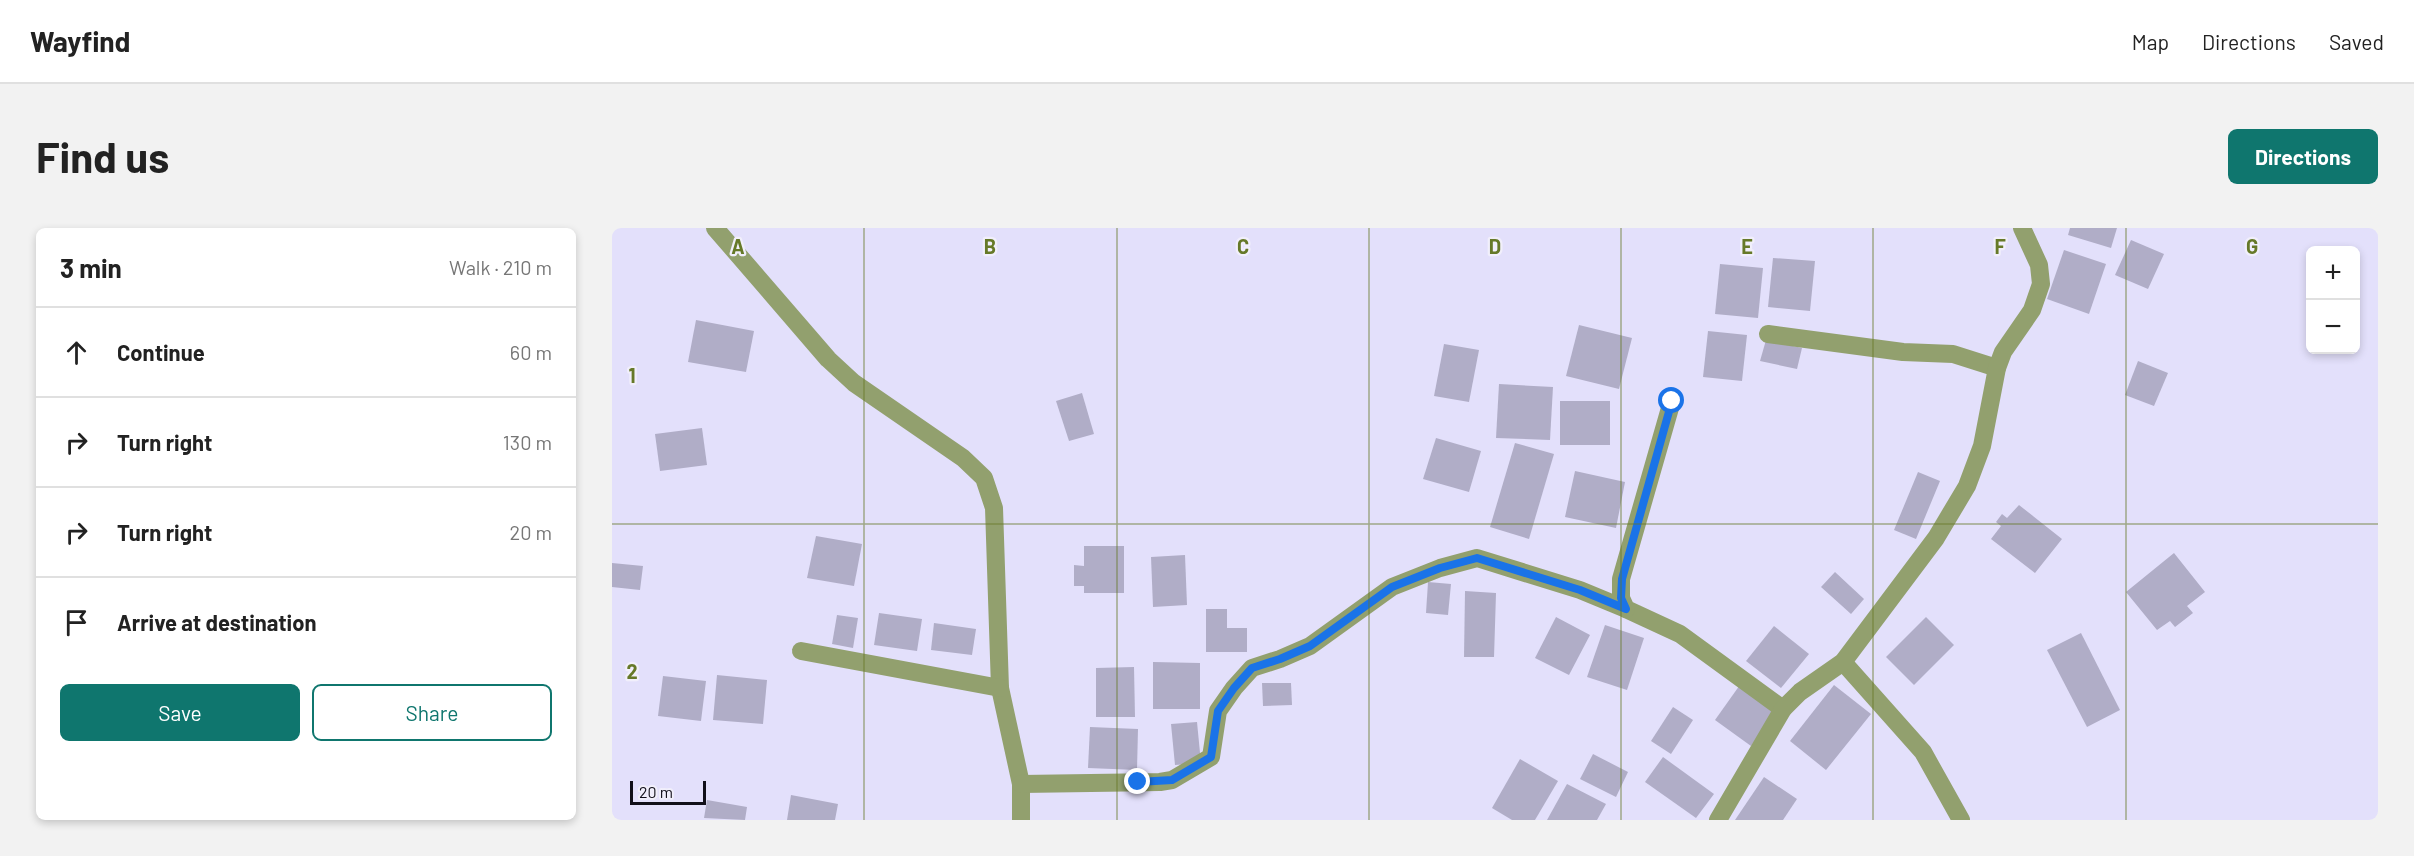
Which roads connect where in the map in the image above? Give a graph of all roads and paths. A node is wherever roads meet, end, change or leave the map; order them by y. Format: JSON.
{"nodes":[{"id":1,"x":715,"y":228,"type":"edge"},
{"id":2,"x":2022,"y":228,"type":"edge"},
{"id":3,"x":1768,"y":334,"type":"dead end"},
{"id":4,"x":1997,"y":368,"type":"junction"},
{"id":5,"x":1672,"y":401,"type":"dead end"},
{"id":6,"x":1626,"y":609,"type":"junction"},
{"id":7,"x":801,"y":651,"type":"dead end"},
{"id":8,"x":1843,"y":662,"type":"junction"},
{"id":9,"x":1000,"y":688,"type":"junction"},
{"id":10,"x":1784,"y":709,"type":"junction"},
{"id":11,"x":1021,"y":784,"type":"junction"},
{"id":12,"x":1020,"y":820,"type":"edge"},
{"id":13,"x":1718,"y":820,"type":"edge"},
{"id":14,"x":1961,"y":820,"type":"edge"}],
"edges":[{"from":1,"to":9,"type":"street"},
{"from":2,"to":4,"type":"street"},
{"from":3,"to":4,"type":"street"},
{"from":4,"to":8,"type":"street"},
{"from":5,"to":6,"type":"street"},
{"from":6,"to":10,"type":"street"},
{"from":6,"to":11,"type":"street"},
{"from":7,"to":9,"type":"street"},
{"from":8,"to":10,"type":"street"},
{"from":8,"to":14,"type":"street"},
{"from":9,"to":11,"type":"street"},
{"from":10,"to":13,"type":"street"},
{"from":11,"to":12,"type":"street"}]}
